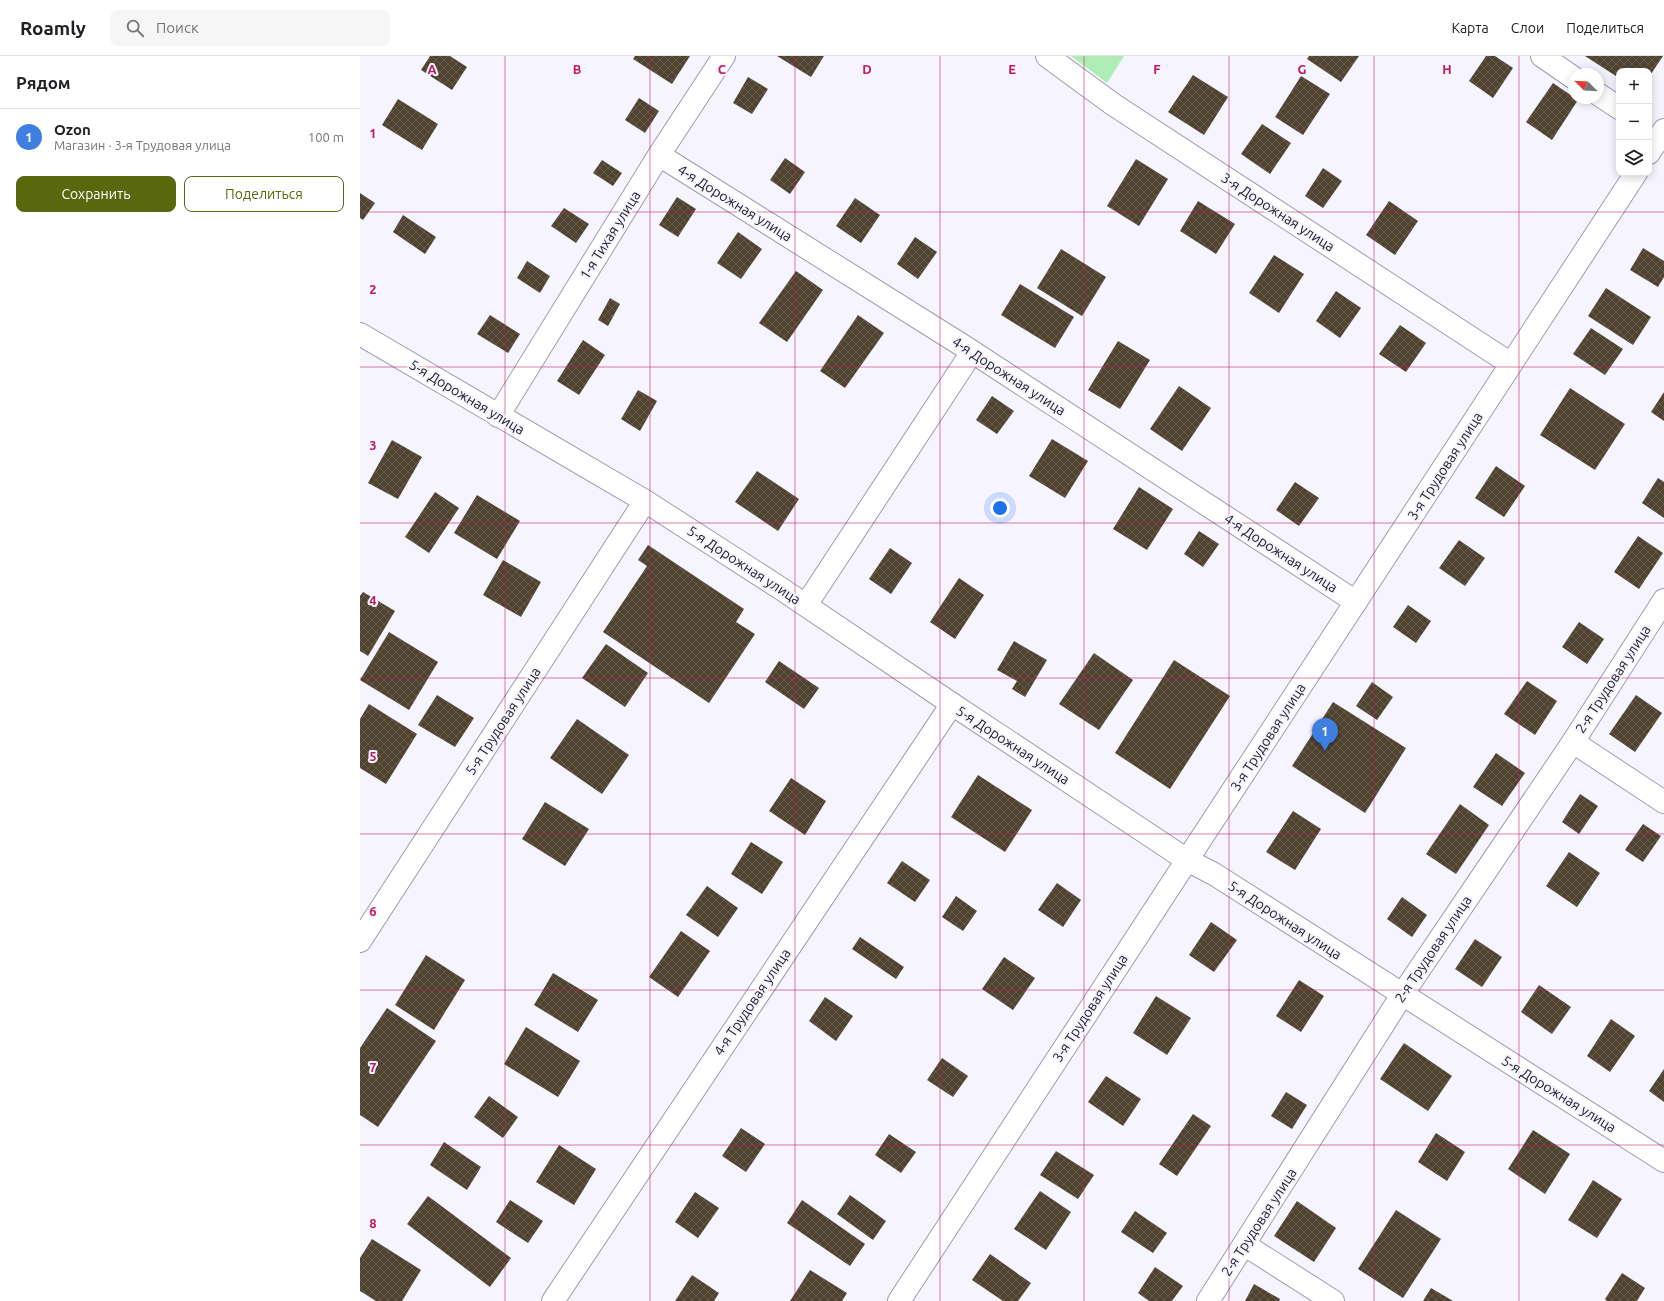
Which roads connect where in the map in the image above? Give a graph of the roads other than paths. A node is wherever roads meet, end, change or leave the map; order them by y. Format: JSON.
{"nodes":[{"id":1,"x":724,"y":56,"type":"edge"},
{"id":2,"x":1046,"y":56,"type":"edge"},
{"id":3,"x":1542,"y":56,"type":"edge"},
{"id":4,"x":1568,"y":74,"type":"edge"},
{"id":5,"x":1604,"y":98,"type":"edge"},
{"id":6,"x":1616,"y":106,"type":"edge"},
{"id":7,"x":659,"y":155,"type":"junction"},
{"id":8,"x":1634,"y":176,"type":"edge"},
{"id":9,"x":360,"y":334,"type":"edge"},
{"id":10,"x":972,"y":352,"type":"junction"},
{"id":11,"x":1511,"y":364,"type":"junction"},
{"id":12,"x":498,"y":416,"type":"junction"},
{"id":13,"x":645,"y":501,"type":"junction"},
{"id":14,"x":1664,"y":600,"type":"edge"},
{"id":15,"x":1356,"y":602,"type":"junction"},
{"id":16,"x":806,"y":605,"type":"junction"},
{"id":17,"x":952,"y":704,"type":"junction"},
{"id":18,"x":1573,"y":742,"type":"junction"},
{"id":19,"x":1664,"y":802,"type":"edge"},
{"id":20,"x":1187,"y":860,"type":"junction"},
{"id":21,"x":360,"y":941,"type":"edge"},
{"id":22,"x":1402,"y":995,"type":"junction"},
{"id":23,"x":1664,"y":1160,"type":"edge"},
{"id":24,"x":1245,"y":1244,"type":"junction"},
{"id":25,"x":553,"y":1301,"type":"edge"},
{"id":26,"x":899,"y":1301,"type":"edge"},
{"id":27,"x":1208,"y":1301,"type":"edge"},
{"id":28,"x":1333,"y":1301,"type":"edge"}],
"edges":[{"from":1,"to":7,"type":"street","name":"1-я Тихая улица"},
{"from":2,"to":11,"type":"street","name":"3-я Дорожная улица"},
{"from":3,"to":4,"type":"street"},
{"from":5,"to":6,"type":"street"},
{"from":7,"to":10,"type":"street","name":"4-я Дорожная улица"},
{"from":7,"to":12,"type":"street","name":"1-я Тихая улица"},
{"from":8,"to":11,"type":"street","name":"3-я Трудовая улица"},
{"from":9,"to":12,"type":"street","name":"5-я Дорожная улица"},
{"from":10,"to":15,"type":"street","name":"4-я Дорожная улица"},
{"from":10,"to":16,"type":"street"},
{"from":11,"to":15,"type":"street","name":"3-я Трудовая улица"},
{"from":12,"to":13,"type":"street","name":"5-я Дорожная улица"},
{"from":13,"to":16,"type":"street","name":"5-я Дорожная улица"},
{"from":13,"to":21,"type":"street","name":"5-я Трудовая улица"},
{"from":14,"to":18,"type":"street","name":"2-я Трудовая улица"},
{"from":15,"to":20,"type":"street","name":"3-я Трудовая улица"},
{"from":16,"to":17,"type":"street","name":"5-я Дорожная улица"},
{"from":17,"to":20,"type":"street","name":"5-я Дорожная улица"},
{"from":17,"to":25,"type":"street","name":"4-я Трудовая улица"},
{"from":18,"to":19,"type":"street"},
{"from":18,"to":22,"type":"street","name":"2-я Трудовая улица"},
{"from":20,"to":22,"type":"street","name":"5-я Дорожная улица"},
{"from":20,"to":26,"type":"street","name":"3-я Трудовая улица"},
{"from":22,"to":23,"type":"street","name":"5-я Дорожная улица"},
{"from":22,"to":24,"type":"street","name":"2-я Трудовая улица"},
{"from":24,"to":27,"type":"street","name":"2-я Трудовая улица"},
{"from":24,"to":28,"type":"street"}]}
